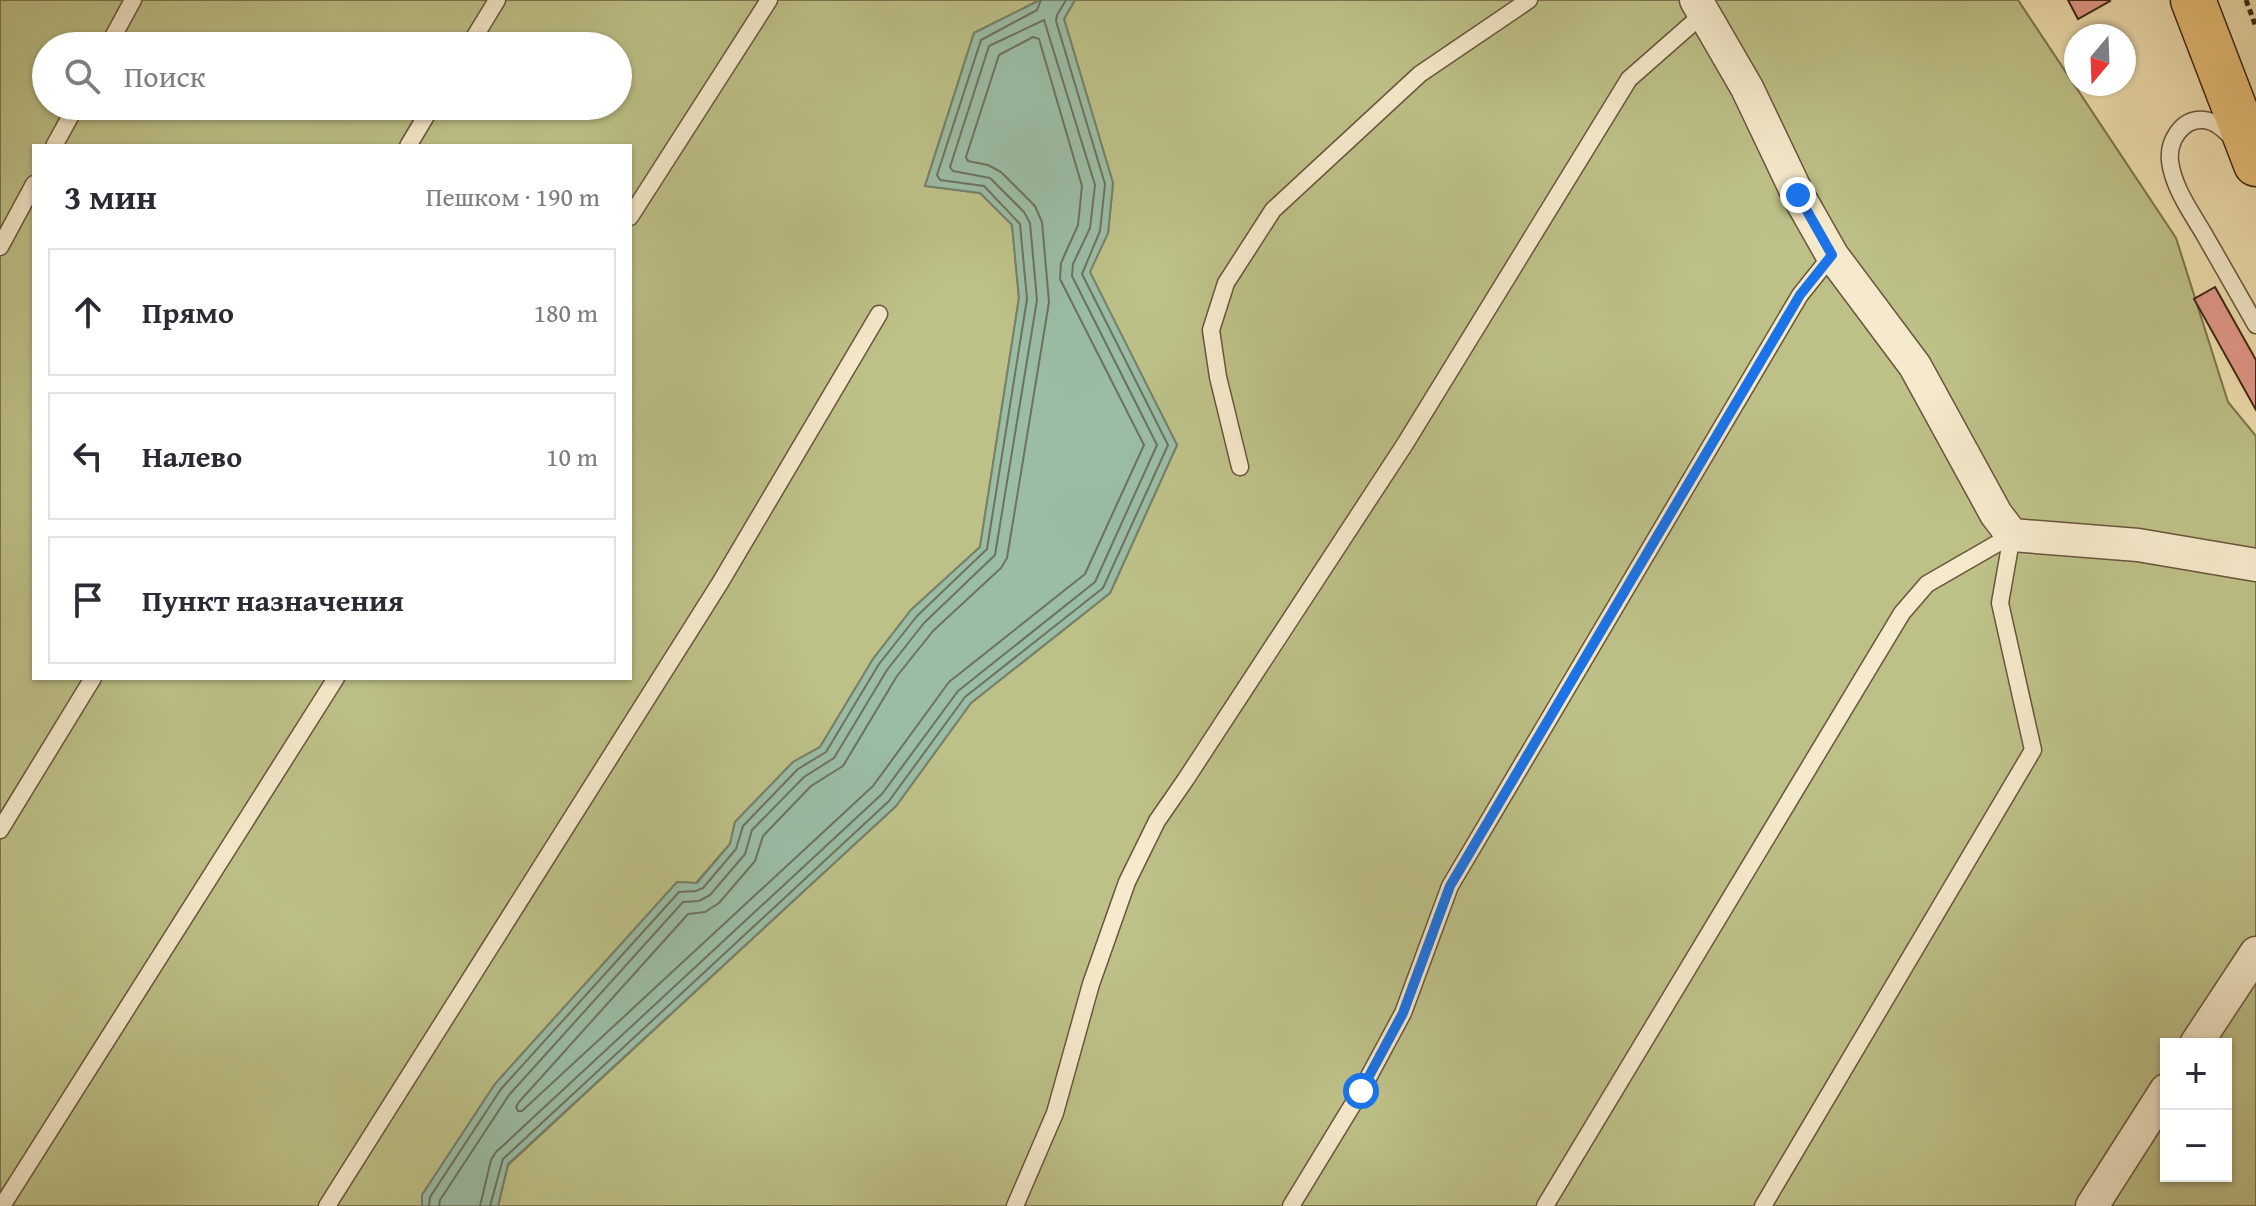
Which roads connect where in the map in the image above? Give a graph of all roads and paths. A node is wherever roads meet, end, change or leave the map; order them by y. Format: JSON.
{"nodes":[{"id":1,"x":497,"y":0,"type":"edge"},
{"id":2,"x":769,"y":0,"type":"edge"},
{"id":3,"x":1529,"y":0,"type":"edge"},
{"id":4,"x":2193,"y":0,"type":"edge"},
{"id":5,"x":2246,"y":0,"type":"edge"},
{"id":6,"x":127,"y":1,"type":"edge"},
{"id":7,"x":1699,"y":7,"type":"edge"},
{"id":8,"x":2256,"y":27,"type":"edge"},
{"id":9,"x":114,"y":32,"type":"edge"},
{"id":10,"x":478,"y":32,"type":"edge"},
{"id":11,"x":68,"y":120,"type":"edge"},
{"id":12,"x":424,"y":120,"type":"edge"},
{"id":13,"x":55,"y":144,"type":"edge"},
{"id":14,"x":409,"y":144,"type":"edge"},
{"id":15,"x":2256,"y":167,"type":"edge"},
{"id":16,"x":32,"y":188,"type":"edge"},
{"id":17,"x":632,"y":214,"type":"edge"},
{"id":18,"x":0,"y":247,"type":"edge"},
{"id":19,"x":1832,"y":255,"type":"junction"},
{"id":20,"x":879,"y":314,"type":"dead end"},
{"id":21,"x":2256,"y":325,"type":"edge"},
{"id":22,"x":1240,"y":467,"type":"dead end"},
{"id":23,"x":2012,"y":535,"type":"junction"},
{"id":24,"x":2256,"y":565,"type":"edge"},
{"id":25,"x":92,"y":680,"type":"edge"},
{"id":26,"x":335,"y":680,"type":"edge"},
{"id":27,"x":0,"y":830,"type":"edge"},
{"id":28,"x":2256,"y":953,"type":"edge"},
{"id":29,"x":2200,"y":1038,"type":"edge"},
{"id":30,"x":2160,"y":1099,"type":"edge"},
{"id":31,"x":2,"y":1206,"type":"edge"},
{"id":32,"x":327,"y":1206,"type":"edge"},
{"id":33,"x":1015,"y":1206,"type":"edge"},
{"id":34,"x":1291,"y":1206,"type":"edge"},
{"id":35,"x":1545,"y":1206,"type":"edge"},
{"id":36,"x":1763,"y":1206,"type":"edge"},
{"id":37,"x":2092,"y":1206,"type":"edge"}],
"edges":[{"from":1,"to":10,"type":"lane"},
{"from":2,"to":17,"type":"lane"},
{"from":3,"to":22,"type":"lane"},
{"from":4,"to":15,"type":"highway"},
{"from":5,"to":8,"type":"path"},
{"from":6,"to":9,"type":"lane"},
{"from":7,"to":19,"type":"street"},
{"from":7,"to":33,"type":"lane"},
{"from":11,"to":13,"type":"lane"},
{"from":12,"to":14,"type":"lane"},
{"from":15,"to":21,"type":"lane"},
{"from":16,"to":18,"type":"lane"},
{"from":19,"to":23,"type":"street"},
{"from":19,"to":34,"type":"lane"},
{"from":20,"to":32,"type":"lane"},
{"from":23,"to":24,"type":"street"},
{"from":23,"to":35,"type":"lane"},
{"from":23,"to":36,"type":"lane"},
{"from":25,"to":27,"type":"lane"},
{"from":26,"to":31,"type":"lane"},
{"from":28,"to":29,"type":"street"},
{"from":30,"to":37,"type":"street"}]}
